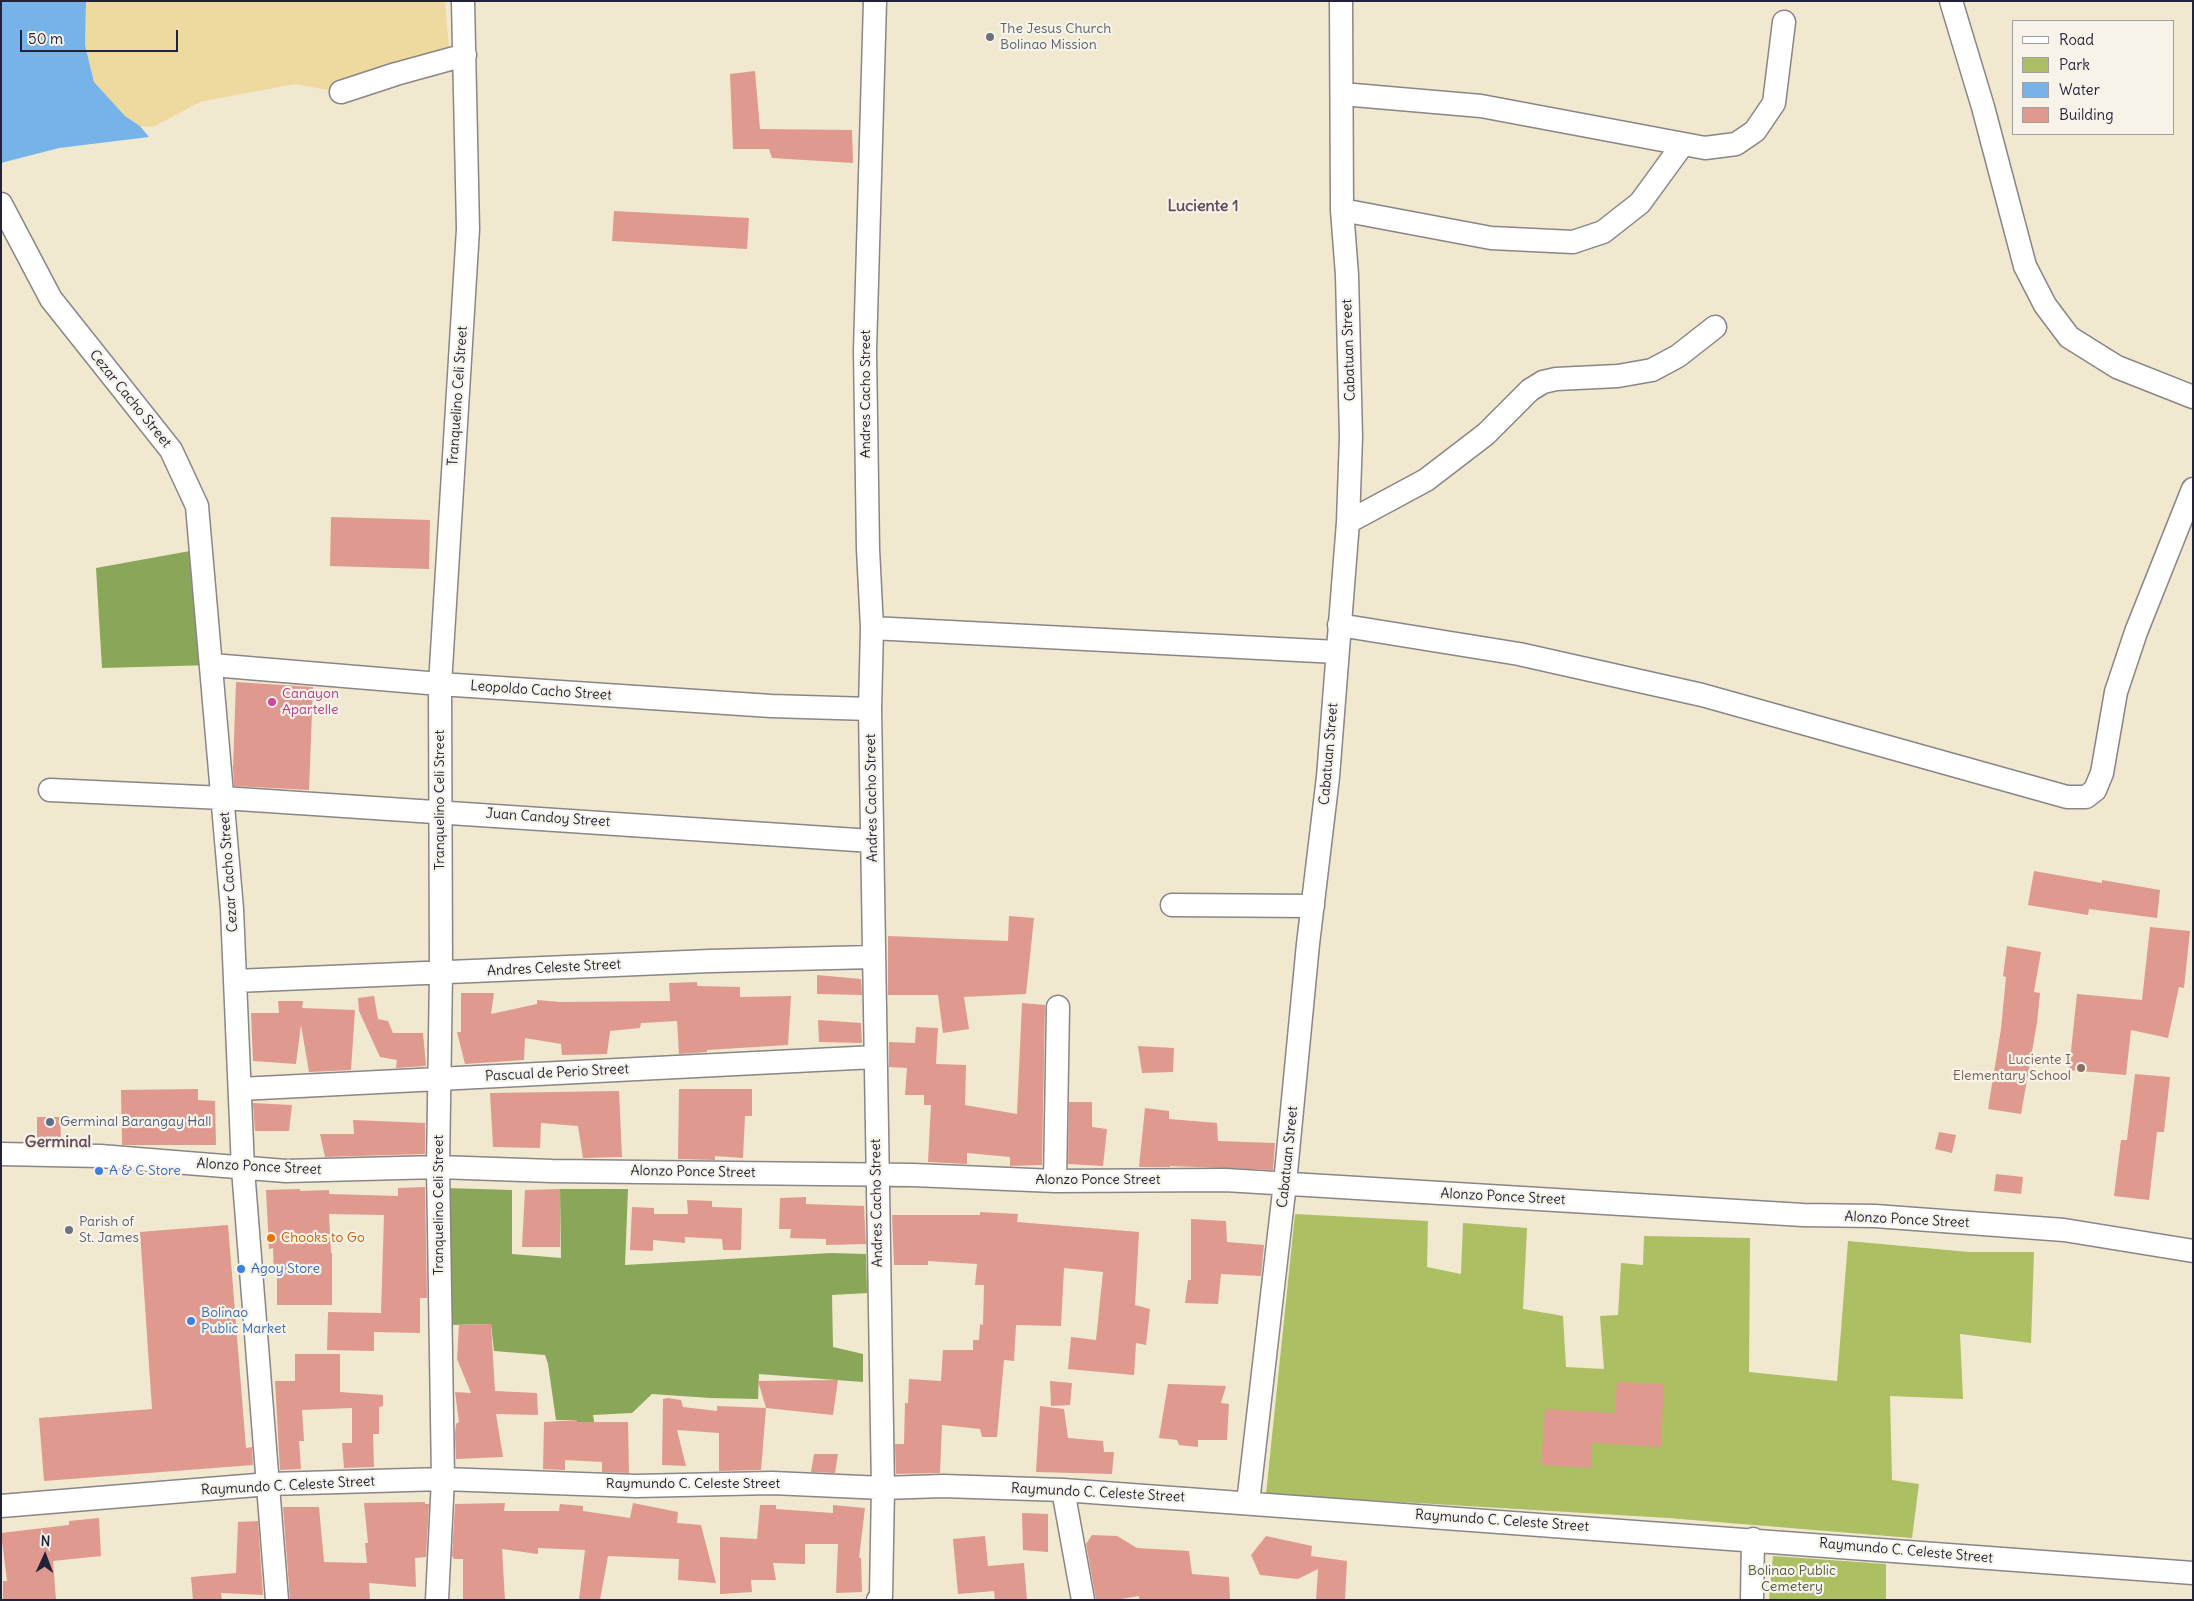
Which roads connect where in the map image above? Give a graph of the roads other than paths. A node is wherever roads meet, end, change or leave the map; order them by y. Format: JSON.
{"nodes":[{"id":1,"x":463,"y":1,"type":"edge"},
{"id":2,"x":875,"y":1,"type":"edge"},
{"id":3,"x":1341,"y":1,"type":"edge"},
{"id":4,"x":1951,"y":1,"type":"edge"},
{"id":5,"x":1784,"y":22,"type":"dead end"},
{"id":6,"x":465,"y":55,"type":"junction"},
{"id":7,"x":341,"y":92,"type":"dead end"},
{"id":8,"x":1342,"y":94,"type":"junction"},
{"id":9,"x":1683,"y":144,"type":"junction"},
{"id":10,"x":1,"y":204,"type":"edge"},
{"id":11,"x":1342,"y":210,"type":"junction"},
{"id":12,"x":1715,"y":326,"type":"dead end"},
{"id":13,"x":2193,"y":397,"type":"edge"},
{"id":14,"x":2193,"y":490,"type":"edge"},
{"id":15,"x":1348,"y":522,"type":"junction"},
{"id":16,"x":1339,"y":625,"type":"junction"},
{"id":17,"x":872,"y":628,"type":"junction"},
{"id":18,"x":1337,"y":652,"type":"junction"},
{"id":19,"x":212,"y":665,"type":"junction"},
{"id":20,"x":440,"y":684,"type":"junction"},
{"id":21,"x":870,"y":710,"type":"junction"},
{"id":22,"x":50,"y":790,"type":"dead end"},
{"id":23,"x":223,"y":798,"type":"junction"},
{"id":24,"x":440,"y":812,"type":"junction"},
{"id":25,"x":872,"y":841,"type":"junction"},
{"id":26,"x":1172,"y":905,"type":"dead end"},
{"id":27,"x":1313,"y":906,"type":"junction"},
{"id":28,"x":874,"y":957,"type":"junction"},
{"id":29,"x":441,"y":973,"type":"junction"},
{"id":30,"x":235,"y":981,"type":"junction"},
{"id":31,"x":1058,"y":1007,"type":"dead end"},
{"id":32,"x":875,"y":1058,"type":"junction"},
{"id":33,"x":439,"y":1079,"type":"junction"},
{"id":34,"x":240,"y":1089,"type":"junction"},
{"id":35,"x":1,"y":1154,"type":"edge"},
{"id":36,"x":438,"y":1167,"type":"junction"},
{"id":37,"x":243,"y":1169,"type":"junction"},
{"id":38,"x":876,"y":1174,"type":"junction"},
{"id":39,"x":1055,"y":1181,"type":"junction"},
{"id":40,"x":1286,"y":1183,"type":"junction"},
{"id":41,"x":2193,"y":1251,"type":"edge"},
{"id":42,"x":443,"y":1479,"type":"junction"},
{"id":43,"x":268,"y":1484,"type":"junction"},
{"id":44,"x":882,"y":1488,"type":"junction"},
{"id":45,"x":1063,"y":1490,"type":"junction"},
{"id":46,"x":1248,"y":1503,"type":"junction"},
{"id":47,"x":1,"y":1506,"type":"edge"},
{"id":48,"x":1753,"y":1539,"type":"junction"},
{"id":49,"x":2193,"y":1573,"type":"edge"},
{"id":50,"x":880,"y":1598,"type":"edge"},
{"id":51,"x":277,"y":1600,"type":"edge"},
{"id":52,"x":438,"y":1600,"type":"edge"},
{"id":53,"x":1083,"y":1600,"type":"edge"},
{"id":54,"x":1752,"y":1600,"type":"edge"}],
"edges":[{"from":1,"to":6,"type":"street","name":"Tranquelino Celi Street"},
{"from":2,"to":17,"type":"street","name":"Andres Cacho Street"},
{"from":3,"to":8,"type":"street","name":"Cabatuan Street"},
{"from":4,"to":13,"type":"street"},
{"from":5,"to":9,"type":"street"},
{"from":6,"to":7,"type":"street"},
{"from":6,"to":20,"type":"street","name":"Tranquelino Celi Street"},
{"from":8,"to":9,"type":"street"},
{"from":8,"to":11,"type":"street","name":"Cabatuan Street"},
{"from":9,"to":11,"type":"street"},
{"from":10,"to":19,"type":"street","name":"Cezar Cacho Street"},
{"from":11,"to":15,"type":"street","name":"Cabatuan Street"},
{"from":12,"to":15,"type":"street"},
{"from":14,"to":16,"type":"street"},
{"from":15,"to":16,"type":"street","name":"Cabatuan Street"},
{"from":16,"to":18,"type":"street","name":"Cabatuan Street"},
{"from":17,"to":18,"type":"street"},
{"from":17,"to":21,"type":"street","name":"Andres Cacho Street"},
{"from":18,"to":27,"type":"street","name":"Cabatuan Street"},
{"from":19,"to":20,"type":"street","name":"Leopoldo Cacho Street"},
{"from":19,"to":23,"type":"street","name":"Cezar Cacho Street"},
{"from":20,"to":21,"type":"street","name":"Leopoldo Cacho Street"},
{"from":20,"to":24,"type":"street","name":"Tranquelino Celi Street"},
{"from":21,"to":25,"type":"street","name":"Andres Cacho Street"},
{"from":22,"to":23,"type":"street","name":"Juan Candoy Street"},
{"from":23,"to":24,"type":"street","name":"Juan Candoy Street"},
{"from":23,"to":30,"type":"street","name":"Cezar Cacho Street"},
{"from":24,"to":25,"type":"street","name":"Juan Candoy Street"},
{"from":24,"to":29,"type":"street","name":"Tranquelino Celi Street"},
{"from":25,"to":28,"type":"street","name":"Andres Cacho Street"},
{"from":26,"to":27,"type":"street"},
{"from":27,"to":40,"type":"street","name":"Cabatuan Street"},
{"from":28,"to":29,"type":"street","name":"Andres Celeste Street"},
{"from":28,"to":32,"type":"street","name":"Andres Cacho Street"},
{"from":29,"to":30,"type":"street","name":"Andres Celeste Street"},
{"from":29,"to":33,"type":"street","name":"Tranquelino Celi Street"},
{"from":30,"to":34,"type":"street","name":"Cezar Cacho Street"},
{"from":31,"to":39,"type":"street"},
{"from":32,"to":33,"type":"street","name":"Pascual de Perio Street"},
{"from":32,"to":38,"type":"street","name":"Andres Cacho Street"},
{"from":33,"to":34,"type":"street","name":"Pascual de Perio Street"},
{"from":33,"to":36,"type":"street","name":"Tranquelino Celi Street"},
{"from":34,"to":37,"type":"street","name":"Cezar Cacho Street"},
{"from":35,"to":37,"type":"street","name":"Alonzo Ponce Street"},
{"from":36,"to":37,"type":"street","name":"Alonzo Ponce Street"},
{"from":36,"to":38,"type":"street","name":"Alonzo Ponce Street"},
{"from":36,"to":42,"type":"street","name":"Tranquelino Celi Street"},
{"from":37,"to":43,"type":"street","name":"Cezar Cacho Street"},
{"from":38,"to":39,"type":"street","name":"Alonzo Ponce Street"},
{"from":38,"to":44,"type":"street","name":"Andres Cacho Street"},
{"from":39,"to":40,"type":"street","name":"Alonzo Ponce Street"},
{"from":40,"to":41,"type":"street","name":"Alonzo Ponce Street"},
{"from":40,"to":46,"type":"street","name":"Cabatuan Street"},
{"from":42,"to":43,"type":"street","name":"Raymundo C. Celeste Street"},
{"from":42,"to":44,"type":"street","name":"Raymundo C. Celeste Street"},
{"from":42,"to":52,"type":"street","name":"Tranquelino Celi Street"},
{"from":43,"to":47,"type":"street","name":"Raymundo C. Celeste Street"},
{"from":43,"to":51,"type":"street","name":"Cezar Cacho Street"},
{"from":44,"to":45,"type":"street","name":"Raymundo C. Celeste Street"},
{"from":44,"to":50,"type":"street","name":"Andres Cacho Street"},
{"from":45,"to":46,"type":"street","name":"Raymundo C. Celeste Street"},
{"from":45,"to":53,"type":"street"},
{"from":46,"to":48,"type":"street","name":"Raymundo C. Celeste Street"},
{"from":48,"to":49,"type":"street","name":"Raymundo C. Celeste Street"},
{"from":48,"to":54,"type":"street"}]}
